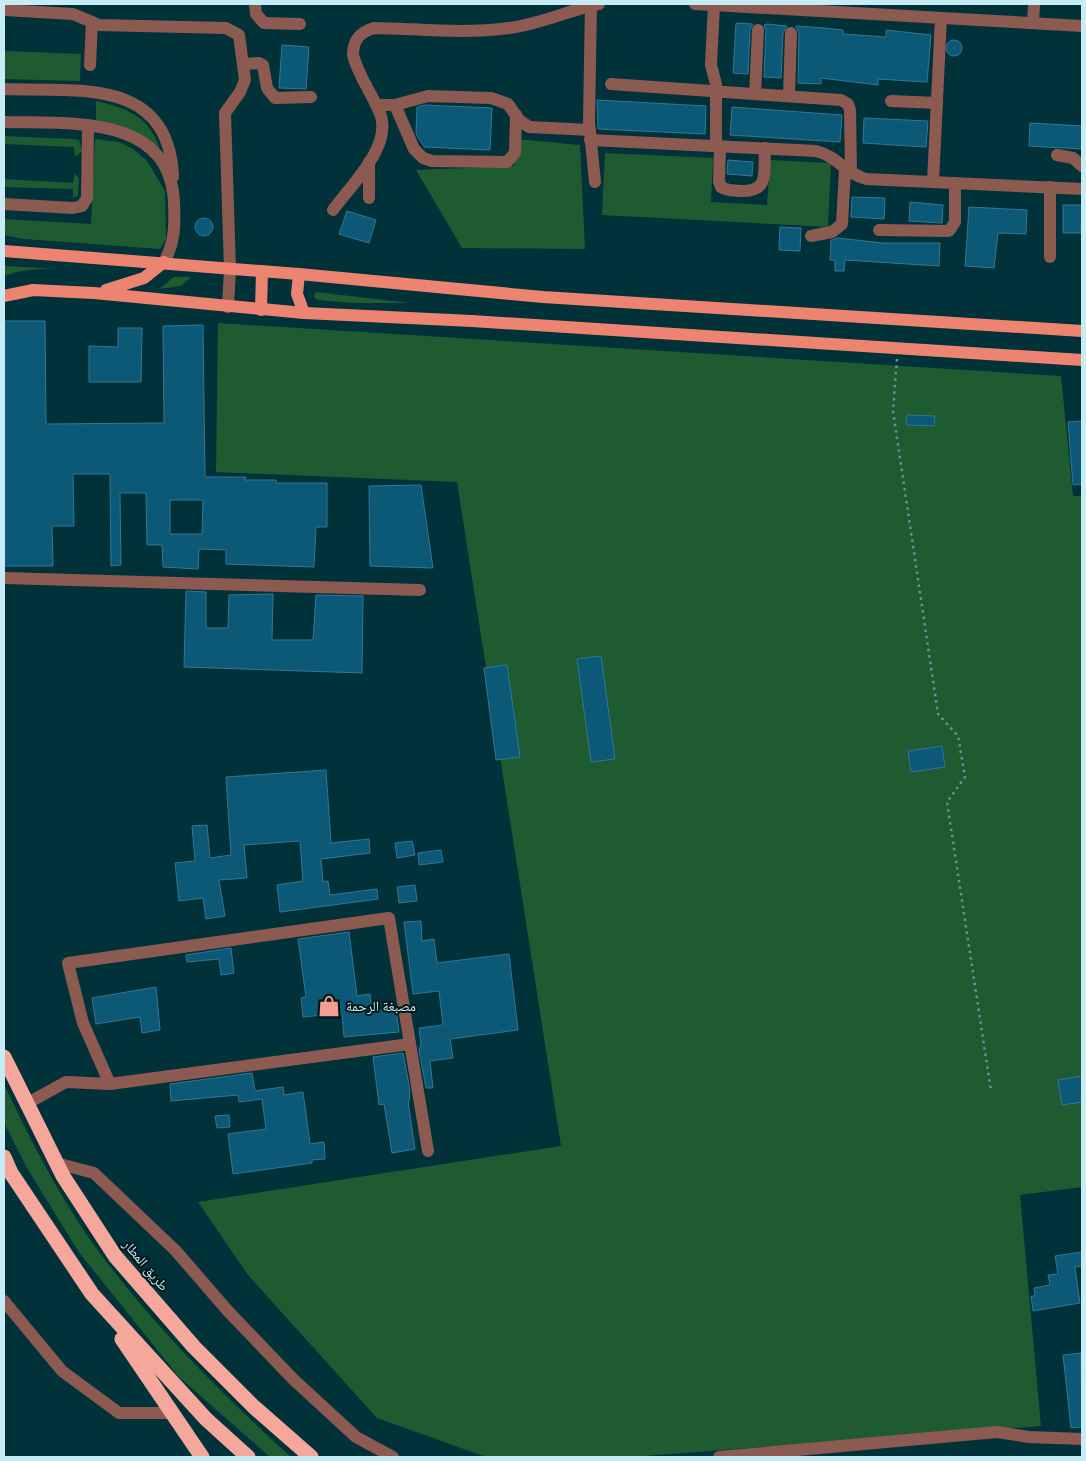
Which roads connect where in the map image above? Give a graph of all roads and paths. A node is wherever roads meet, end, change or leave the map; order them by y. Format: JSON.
{"nodes":[{"id":1,"x":255,"y":4,"type":"edge"},
{"id":2,"x":594,"y":4,"type":"edge"},
{"id":3,"x":695,"y":4,"type":"edge"},
{"id":4,"x":1034,"y":4,"type":"edge"},
{"id":5,"x":714,"y":5,"type":"junction"},
{"id":6,"x":24,"y":7,"type":"edge"},
{"id":7,"x":881,"y":9,"type":"edge"},
{"id":8,"x":4,"y":10,"type":"edge"},
{"id":9,"x":941,"y":18,"type":"junction"},
{"id":10,"x":92,"y":22,"type":"junction"},
{"id":11,"x":1033,"y":23,"type":"junction"},
{"id":12,"x":300,"y":24,"type":"dead end"},
{"id":13,"x":1082,"y":26,"type":"edge"},
{"id":14,"x":758,"y":30,"type":"dead end"},
{"id":15,"x":791,"y":33,"type":"dead end"},
{"id":16,"x":244,"y":64,"type":"junction"},
{"id":17,"x":90,"y":65,"type":"dead end"},
{"id":18,"x":610,"y":84,"type":"dead end"},
{"id":19,"x":4,"y":89,"type":"edge"},
{"id":20,"x":716,"y":92,"type":"junction"},
{"id":21,"x":755,"y":94,"type":"junction"},
{"id":22,"x":789,"y":96,"type":"junction"},
{"id":23,"x":311,"y":97,"type":"dead end"},
{"id":24,"x":891,"y":101,"type":"dead end"},
{"id":25,"x":937,"y":102,"type":"junction"},
{"id":26,"x":376,"y":105,"type":"junction"},
{"id":27,"x":395,"y":105,"type":"junction"},
{"id":28,"x":516,"y":115,"type":"junction"},
{"id":29,"x":4,"y":122,"type":"edge"},
{"id":30,"x":88,"y":124,"type":"junction"},
{"id":31,"x":590,"y":135,"type":"junction"},
{"id":32,"x":718,"y":146,"type":"junction"},
{"id":33,"x":764,"y":148,"type":"junction"},
{"id":34,"x":1057,"y":155,"type":"dead end"},
{"id":35,"x":369,"y":162,"type":"junction"},
{"id":36,"x":1082,"y":166,"type":"edge"},
{"id":37,"x":848,"y":171,"type":"junction"},
{"id":38,"x":595,"y":182,"type":"dead end"},
{"id":39,"x":933,"y":182,"type":"junction"},
{"id":40,"x":955,"y":183,"type":"junction"},
{"id":41,"x":173,"y":184,"type":"junction"},
{"id":42,"x":1050,"y":187,"type":"junction"},
{"id":43,"x":1082,"y":189,"type":"edge"},
{"id":44,"x":369,"y":198,"type":"dead end"},
{"id":45,"x":4,"y":204,"type":"edge"},
{"id":46,"x":332,"y":210,"type":"dead end"},
{"id":47,"x":880,"y":230,"type":"dead end"},
{"id":48,"x":811,"y":236,"type":"dead end"},
{"id":49,"x":4,"y":251,"type":"edge"},
{"id":50,"x":1050,"y":257,"type":"dead end"},
{"id":51,"x":164,"y":262,"type":"junction"},
{"id":52,"x":230,"y":268,"type":"junction"},
{"id":53,"x":262,"y":271,"type":"junction"},
{"id":54,"x":300,"y":274,"type":"junction"},
{"id":55,"x":94,"y":292,"type":"junction"},
{"id":56,"x":4,"y":296,"type":"edge"},
{"id":57,"x":228,"y":307,"type":"junction"},
{"id":58,"x":261,"y":310,"type":"junction"},
{"id":59,"x":304,"y":313,"type":"junction"},
{"id":60,"x":1082,"y":331,"type":"edge"},
{"id":61,"x":898,"y":348,"type":"junction"},
{"id":62,"x":1082,"y":360,"type":"edge"},
{"id":63,"x":4,"y":578,"type":"edge"},
{"id":64,"x":420,"y":590,"type":"dead end"},
{"id":65,"x":410,"y":1044,"type":"junction"},
{"id":66,"x":4,"y":1057,"type":"edge"},
{"id":67,"x":110,"y":1084,"type":"junction"},
{"id":68,"x":992,"y":1091,"type":"dead end"},
{"id":69,"x":26,"y":1104,"type":"junction"},
{"id":70,"x":428,"y":1151,"type":"dead end"},
{"id":71,"x":4,"y":1157,"type":"edge"},
{"id":72,"x":56,"y":1163,"type":"junction"},
{"id":73,"x":92,"y":1294,"type":"junction"},
{"id":74,"x":4,"y":1301,"type":"edge"},
{"id":75,"x":172,"y":1413,"type":"junction"},
{"id":76,"x":1082,"y":1439,"type":"edge"},
{"id":77,"x":300,"y":1447,"type":"junction"},
{"id":78,"x":202,"y":1457,"type":"edge"},
{"id":79,"x":248,"y":1457,"type":"edge"},
{"id":80,"x":311,"y":1457,"type":"edge"},
{"id":81,"x":320,"y":1457,"type":"edge"},
{"id":82,"x":393,"y":1457,"type":"edge"},
{"id":83,"x":719,"y":1457,"type":"edge"}],
"edges":[{"from":1,"to":12,"type":"street"},
{"from":2,"to":26,"type":"street"},
{"from":2,"to":31,"type":"street"},
{"from":3,"to":5,"type":"street"},
{"from":4,"to":11,"type":"street"},
{"from":5,"to":7,"type":"street"},
{"from":5,"to":20,"type":"street"},
{"from":6,"to":8,"type":"street"},
{"from":6,"to":10,"type":"street"},
{"from":7,"to":9,"type":"street"},
{"from":9,"to":11,"type":"street"},
{"from":9,"to":25,"type":"street"},
{"from":10,"to":16,"type":"street"},
{"from":10,"to":17,"type":"street"},
{"from":11,"to":13,"type":"street"},
{"from":14,"to":21,"type":"street"},
{"from":15,"to":22,"type":"street"},
{"from":16,"to":23,"type":"street"},
{"from":16,"to":52,"type":"street"},
{"from":18,"to":20,"type":"street"},
{"from":19,"to":41,"type":"street"},
{"from":20,"to":21,"type":"street"},
{"from":20,"to":32,"type":"street"},
{"from":21,"to":22,"type":"street"},
{"from":22,"to":37,"type":"street"},
{"from":24,"to":25,"type":"street"},
{"from":25,"to":39,"type":"street"},
{"from":26,"to":27,"type":"street"},
{"from":26,"to":35,"type":"street"},
{"from":27,"to":28,"type":"street"},
{"from":27,"to":28,"type":"street"},
{"from":28,"to":31,"type":"street"},
{"from":29,"to":30,"type":"street"},
{"from":30,"to":41,"type":"street"},
{"from":30,"to":45,"type":"street"},
{"from":31,"to":32,"type":"street"},
{"from":31,"to":38,"type":"street"},
{"from":32,"to":33,"type":"street"},
{"from":32,"to":33,"type":"street"},
{"from":33,"to":37,"type":"street"},
{"from":34,"to":36,"type":"street"},
{"from":35,"to":44,"type":"street"},
{"from":35,"to":46,"type":"street"},
{"from":37,"to":39,"type":"street"},
{"from":37,"to":48,"type":"street"},
{"from":39,"to":40,"type":"street"},
{"from":40,"to":42,"type":"street"},
{"from":40,"to":47,"type":"street"},
{"from":41,"to":51,"type":"street"},
{"from":42,"to":43,"type":"street"},
{"from":42,"to":50,"type":"street"},
{"from":49,"to":51,"type":"main road"},
{"from":51,"to":52,"type":"main road"},
{"from":51,"to":55,"type":"main road"},
{"from":52,"to":53,"type":"main road"},
{"from":52,"to":57,"type":"street"},
{"from":53,"to":54,"type":"main road"},
{"from":53,"to":58,"type":"main road"},
{"from":54,"to":59,"type":"main road"},
{"from":54,"to":60,"type":"main road"},
{"from":55,"to":56,"type":"main road"},
{"from":55,"to":57,"type":"main road"},
{"from":57,"to":58,"type":"main road"},
{"from":58,"to":59,"type":"main road"},
{"from":59,"to":61,"type":"main road"},
{"from":61,"to":62,"type":"main road"},
{"from":61,"to":68,"type":"path"},
{"from":63,"to":64,"type":"street"},
{"from":65,"to":67,"type":"street"},
{"from":65,"to":67,"type":"street"},
{"from":65,"to":70,"type":"street"},
{"from":66,"to":69,"type":"highway","name":"طريق المطار"},
{"from":67,"to":69,"type":"street"},
{"from":69,"to":72,"type":"highway","name":"طريق المطار"},
{"from":71,"to":73,"type":"highway"},
{"from":72,"to":77,"type":"highway","name":"طريق المطار"},
{"from":72,"to":82,"type":"street"},
{"from":73,"to":75,"type":"highway"},
{"from":73,"to":79,"type":"highway"},
{"from":74,"to":75,"type":"street"},
{"from":75,"to":78,"type":"highway"},
{"from":76,"to":83,"type":"street"},
{"from":77,"to":80,"type":"highway","name":"طريق المطار"},
{"from":77,"to":81,"type":"highway"}]}
